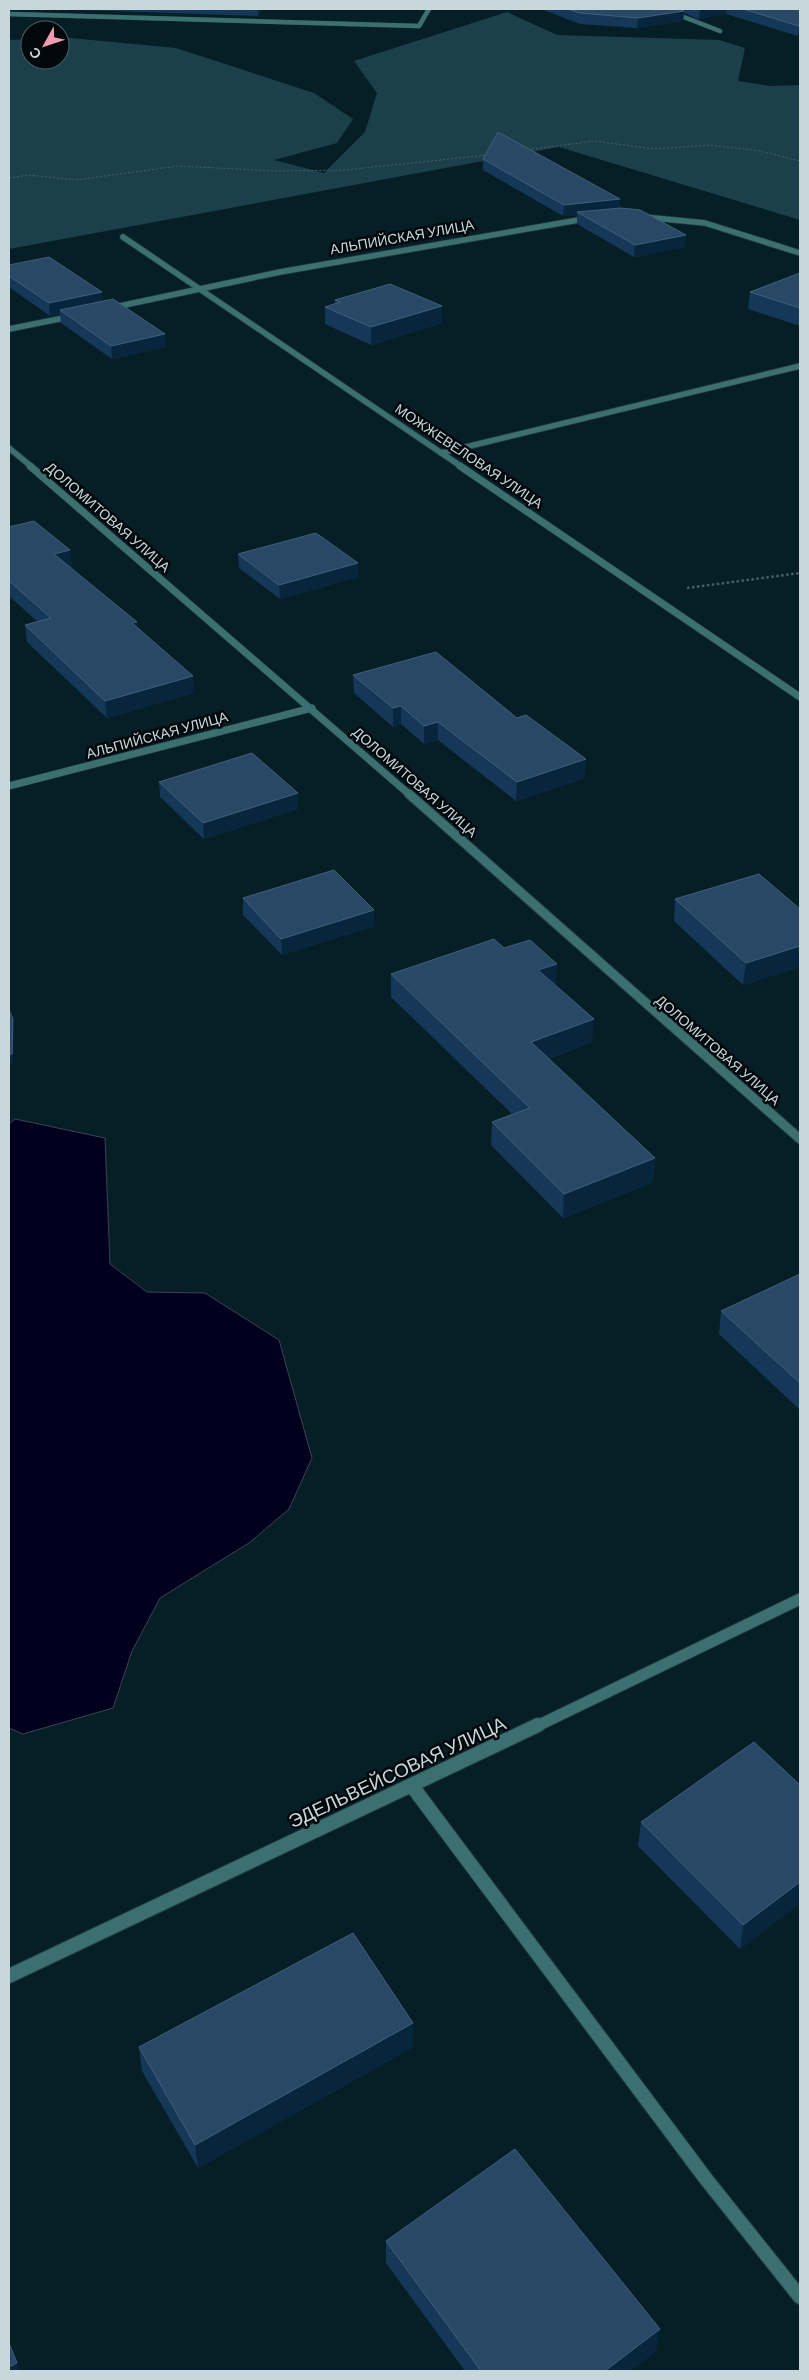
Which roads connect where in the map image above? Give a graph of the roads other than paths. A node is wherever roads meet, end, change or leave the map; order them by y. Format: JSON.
{"nodes":[{"id":1,"x":429,"y":9,"type":"edge"},
{"id":2,"x":663,"y":9,"type":"edge"},
{"id":3,"x":9,"y":14,"type":"edge"},
{"id":4,"x":720,"y":31,"type":"dead end"},
{"id":5,"x":639,"y":217,"type":"edge"},
{"id":6,"x":594,"y":218,"type":"edge"},
{"id":7,"x":123,"y":237,"type":"dead end"},
{"id":8,"x":800,"y":253,"type":"edge"},
{"id":9,"x":200,"y":290,"type":"junction"},
{"id":10,"x":104,"y":310,"type":"edge"},
{"id":11,"x":85,"y":314,"type":"edge"},
{"id":12,"x":9,"y":329,"type":"edge"},
{"id":13,"x":800,"y":366,"type":"edge"},
{"id":14,"x":9,"y":448,"type":"edge"},
{"id":15,"x":441,"y":453,"type":"junction"},
{"id":16,"x":800,"y":697,"type":"edge"},
{"id":17,"x":312,"y":708,"type":"junction"},
{"id":18,"x":9,"y":786,"type":"edge"},
{"id":19,"x":800,"y":1139,"type":"edge"},
{"id":20,"x":800,"y":1599,"type":"edge"},
{"id":21,"x":412,"y":1786,"type":"junction"},
{"id":22,"x":9,"y":1976,"type":"edge"},
{"id":23,"x":800,"y":2297,"type":"edge"}],
"edges":[{"from":1,"to":3,"type":"street"},
{"from":2,"to":4,"type":"street"},
{"from":5,"to":8,"type":"street"},
{"from":6,"to":9,"type":"street","name":"АЛЬПИЙСКАЯ УЛИЦА"},
{"from":7,"to":9,"type":"street","name":"МОЖЖЕВЕЛОВАЯ УЛИЦА"},
{"from":9,"to":10,"type":"street","name":"АЛЬПИЙСКАЯ УЛИЦА"},
{"from":9,"to":15,"type":"street","name":"МОЖЖЕВЕЛОВАЯ УЛИЦА"},
{"from":11,"to":12,"type":"street"},
{"from":13,"to":15,"type":"street"},
{"from":14,"to":17,"type":"street","name":"ДОЛОМИТОВАЯ УЛИЦА"},
{"from":15,"to":16,"type":"street","name":"МОЖЖЕВЕЛОВАЯ УЛИЦА"},
{"from":17,"to":18,"type":"street","name":"АЛЬПИЙСКАЯ УЛИЦА"},
{"from":17,"to":19,"type":"street","name":"ДОЛОМИТОВАЯ УЛИЦА"},
{"from":20,"to":21,"type":"street","name":"ЭДЕЛЬВЕЙСОВАЯ УЛИЦА"},
{"from":21,"to":22,"type":"street","name":"ЭДЕЛЬВЕЙСОВАЯ УЛИЦА"},
{"from":21,"to":23,"type":"street"}]}
